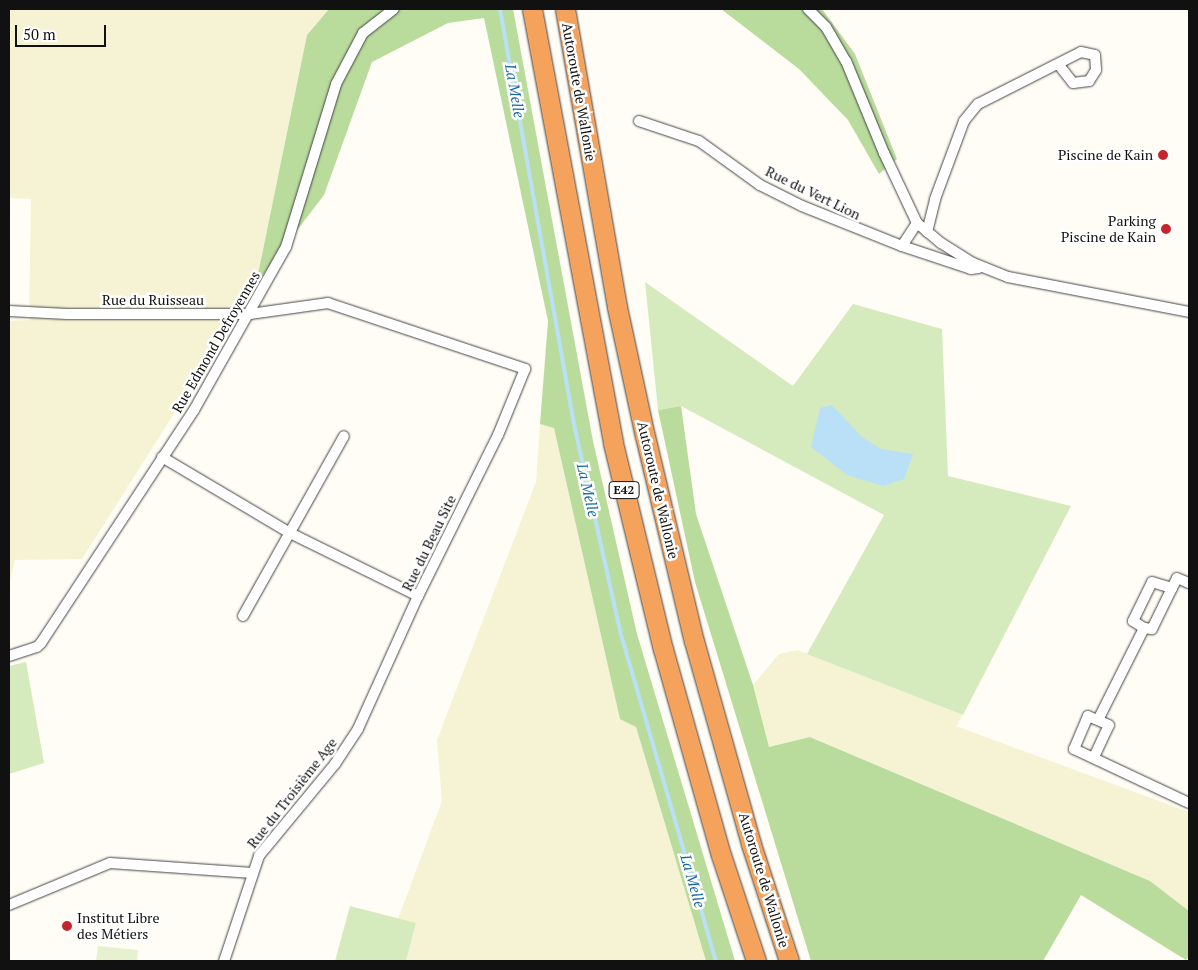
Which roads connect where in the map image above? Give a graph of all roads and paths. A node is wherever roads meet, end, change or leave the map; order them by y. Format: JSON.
{"nodes":[{"id":1,"x":394,"y":9,"type":"edge"},
{"id":2,"x":532,"y":9,"type":"edge"},
{"id":3,"x":565,"y":9,"type":"edge"},
{"id":4,"x":808,"y":9,"type":"edge"},
{"id":5,"x":1059,"y":65,"type":"dead end"},
{"id":6,"x":640,"y":121,"type":"dead end"},
{"id":7,"x":917,"y":223,"type":"junction"},
{"id":8,"x":927,"y":232,"type":"junction"},
{"id":9,"x":902,"y":246,"type":"junction"},
{"id":10,"x":985,"y":268,"type":"junction"},
{"id":11,"x":9,"y":311,"type":"edge"},
{"id":12,"x":1189,"y":312,"type":"edge"},
{"id":13,"x":250,"y":314,"type":"junction"},
{"id":14,"x":526,"y":369,"type":"joint"},
{"id":15,"x":344,"y":436,"type":"dead end"},
{"id":16,"x":162,"y":457,"type":"junction"},
{"id":17,"x":290,"y":533,"type":"junction"},
{"id":18,"x":1189,"y":583,"type":"edge"},
{"id":19,"x":1172,"y":588,"type":"junction"},
{"id":20,"x":418,"y":596,"type":"junction"},
{"id":21,"x":243,"y":616,"type":"dead end"},
{"id":22,"x":1144,"y":628,"type":"junction"},
{"id":23,"x":9,"y":656,"type":"edge"},
{"id":24,"x":1098,"y":720,"type":"junction"},
{"id":25,"x":358,"y":729,"type":"joint"},
{"id":26,"x":1094,"y":757,"type":"junction"},
{"id":27,"x":1189,"y":803,"type":"edge"},
{"id":28,"x":253,"y":873,"type":"junction"},
{"id":29,"x":9,"y":905,"type":"edge"},
{"id":30,"x":224,"y":961,"type":"edge"},
{"id":31,"x":756,"y":961,"type":"edge"},
{"id":32,"x":789,"y":961,"type":"edge"}],
"edges":[{"from":1,"to":13,"type":"street","name":"Rue Edmond Defroyennes"},
{"from":2,"to":31,"type":"highway","number":"E42"},
{"from":3,"to":32,"type":"highway","name":"Autoroute de Wallonie","number":"E42"},
{"from":4,"to":7,"type":"street"},
{"from":5,"to":8,"type":"street"},
{"from":6,"to":9,"type":"street","name":"Rue du Vert Lion"},
{"from":7,"to":8,"type":"street"},
{"from":7,"to":9,"type":"street"},
{"from":8,"to":10,"type":"street"},
{"from":9,"to":10,"type":"street","name":"Rue du Vert Lion"},
{"from":10,"to":12,"type":"street"},
{"from":11,"to":13,"type":"street","name":"Rue du Ruisseau"},
{"from":13,"to":14,"type":"street","name":"Rue du Ruisseau"},
{"from":13,"to":16,"type":"street","name":"Rue Edmond Defroyennes"},
{"from":14,"to":20,"type":"street","name":"Rue du Beau Site"},
{"from":15,"to":17,"type":"street"},
{"from":16,"to":17,"type":"street"},
{"from":16,"to":23,"type":"street","name":"Rue Edmond Defroyennes"},
{"from":17,"to":20,"type":"street"},
{"from":17,"to":21,"type":"street"},
{"from":18,"to":19,"type":"street"},
{"from":19,"to":22,"type":"street"},
{"from":19,"to":22,"type":"street"},
{"from":20,"to":25,"type":"street","name":"Rue du Beau Site"},
{"from":22,"to":24,"type":"street"},
{"from":24,"to":26,"type":"street"},
{"from":24,"to":26,"type":"street"},
{"from":25,"to":28,"type":"street","name":"Rue du Troisième Age"},
{"from":26,"to":27,"type":"street"},
{"from":28,"to":29,"type":"street"},
{"from":28,"to":30,"type":"street","name":"Rue du Troisième Age"}]}
